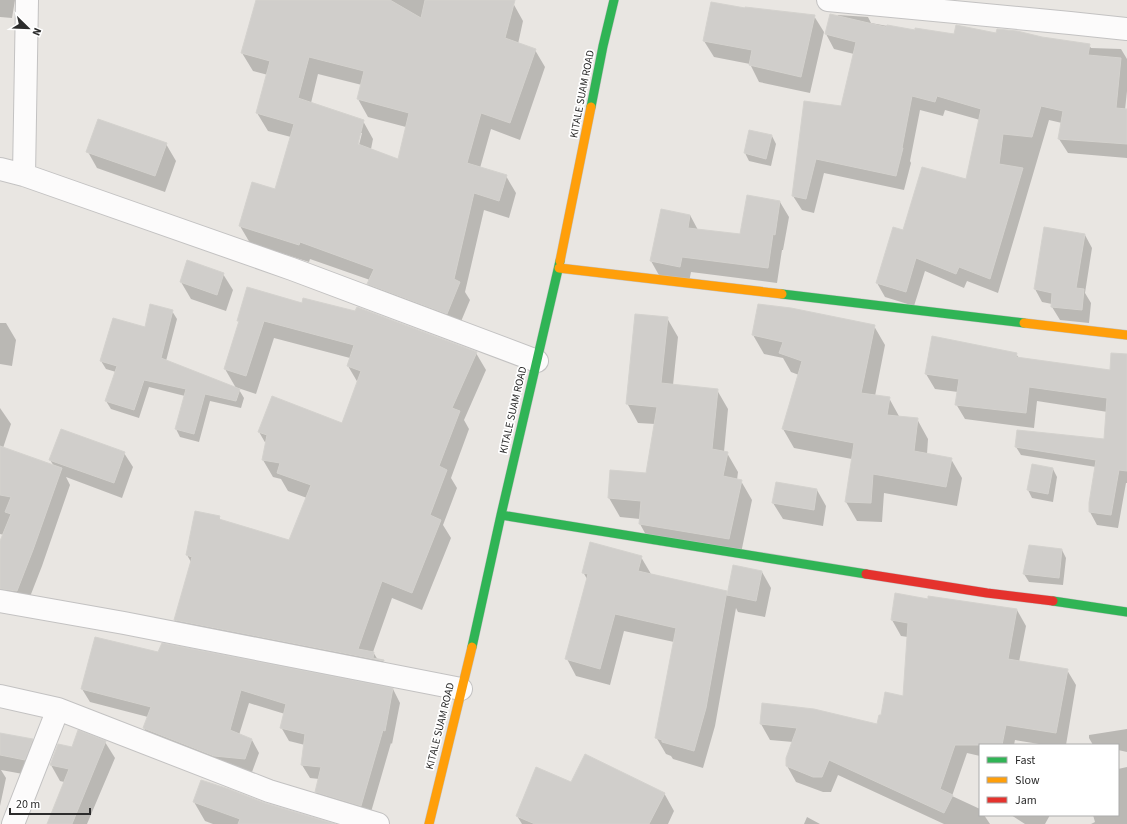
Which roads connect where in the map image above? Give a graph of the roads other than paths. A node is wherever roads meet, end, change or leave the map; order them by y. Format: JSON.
{"nodes":[{"id":1,"x":27,"y":0,"type":"edge"},
{"id":2,"x":614,"y":0,"type":"edge"},
{"id":3,"x":828,"y":0,"type":"edge"},
{"id":4,"x":1127,"y":29,"type":"edge"},
{"id":5,"x":0,"y":169,"type":"edge"},
{"id":6,"x":24,"y":175,"type":"junction"},
{"id":7,"x":559,"y":268,"type":"junction"},
{"id":8,"x":1127,"y":335,"type":"edge"},
{"id":9,"x":536,"y":361,"type":"junction"},
{"id":10,"x":501,"y":515,"type":"junction"},
{"id":11,"x":0,"y":601,"type":"edge"},
{"id":12,"x":1127,"y":612,"type":"edge"},
{"id":13,"x":461,"y":689,"type":"junction"},
{"id":14,"x":0,"y":696,"type":"edge"},
{"id":15,"x":58,"y":709,"type":"junction"},
{"id":16,"x":13,"y":824,"type":"edge"},
{"id":17,"x":378,"y":824,"type":"edge"},
{"id":18,"x":429,"y":824,"type":"edge"}],
"edges":[{"from":1,"to":6,"type":"street"},
{"from":2,"to":7,"type":"main road","name":"KITALE SUAM ROAD"},
{"from":3,"to":4,"type":"street"},
{"from":5,"to":6,"type":"street"},
{"from":6,"to":9,"type":"street"},
{"from":7,"to":8,"type":"main road"},
{"from":7,"to":9,"type":"main road","name":"KITALE SUAM ROAD"},
{"from":9,"to":10,"type":"main road","name":"KITALE SUAM ROAD"},
{"from":10,"to":12,"type":"main road"},
{"from":10,"to":13,"type":"main road","name":"KITALE SUAM ROAD"},
{"from":11,"to":13,"type":"street"},
{"from":13,"to":18,"type":"main road","name":"KITALE SUAM ROAD"},
{"from":14,"to":15,"type":"street"},
{"from":15,"to":16,"type":"street"},
{"from":15,"to":17,"type":"street"}]}
